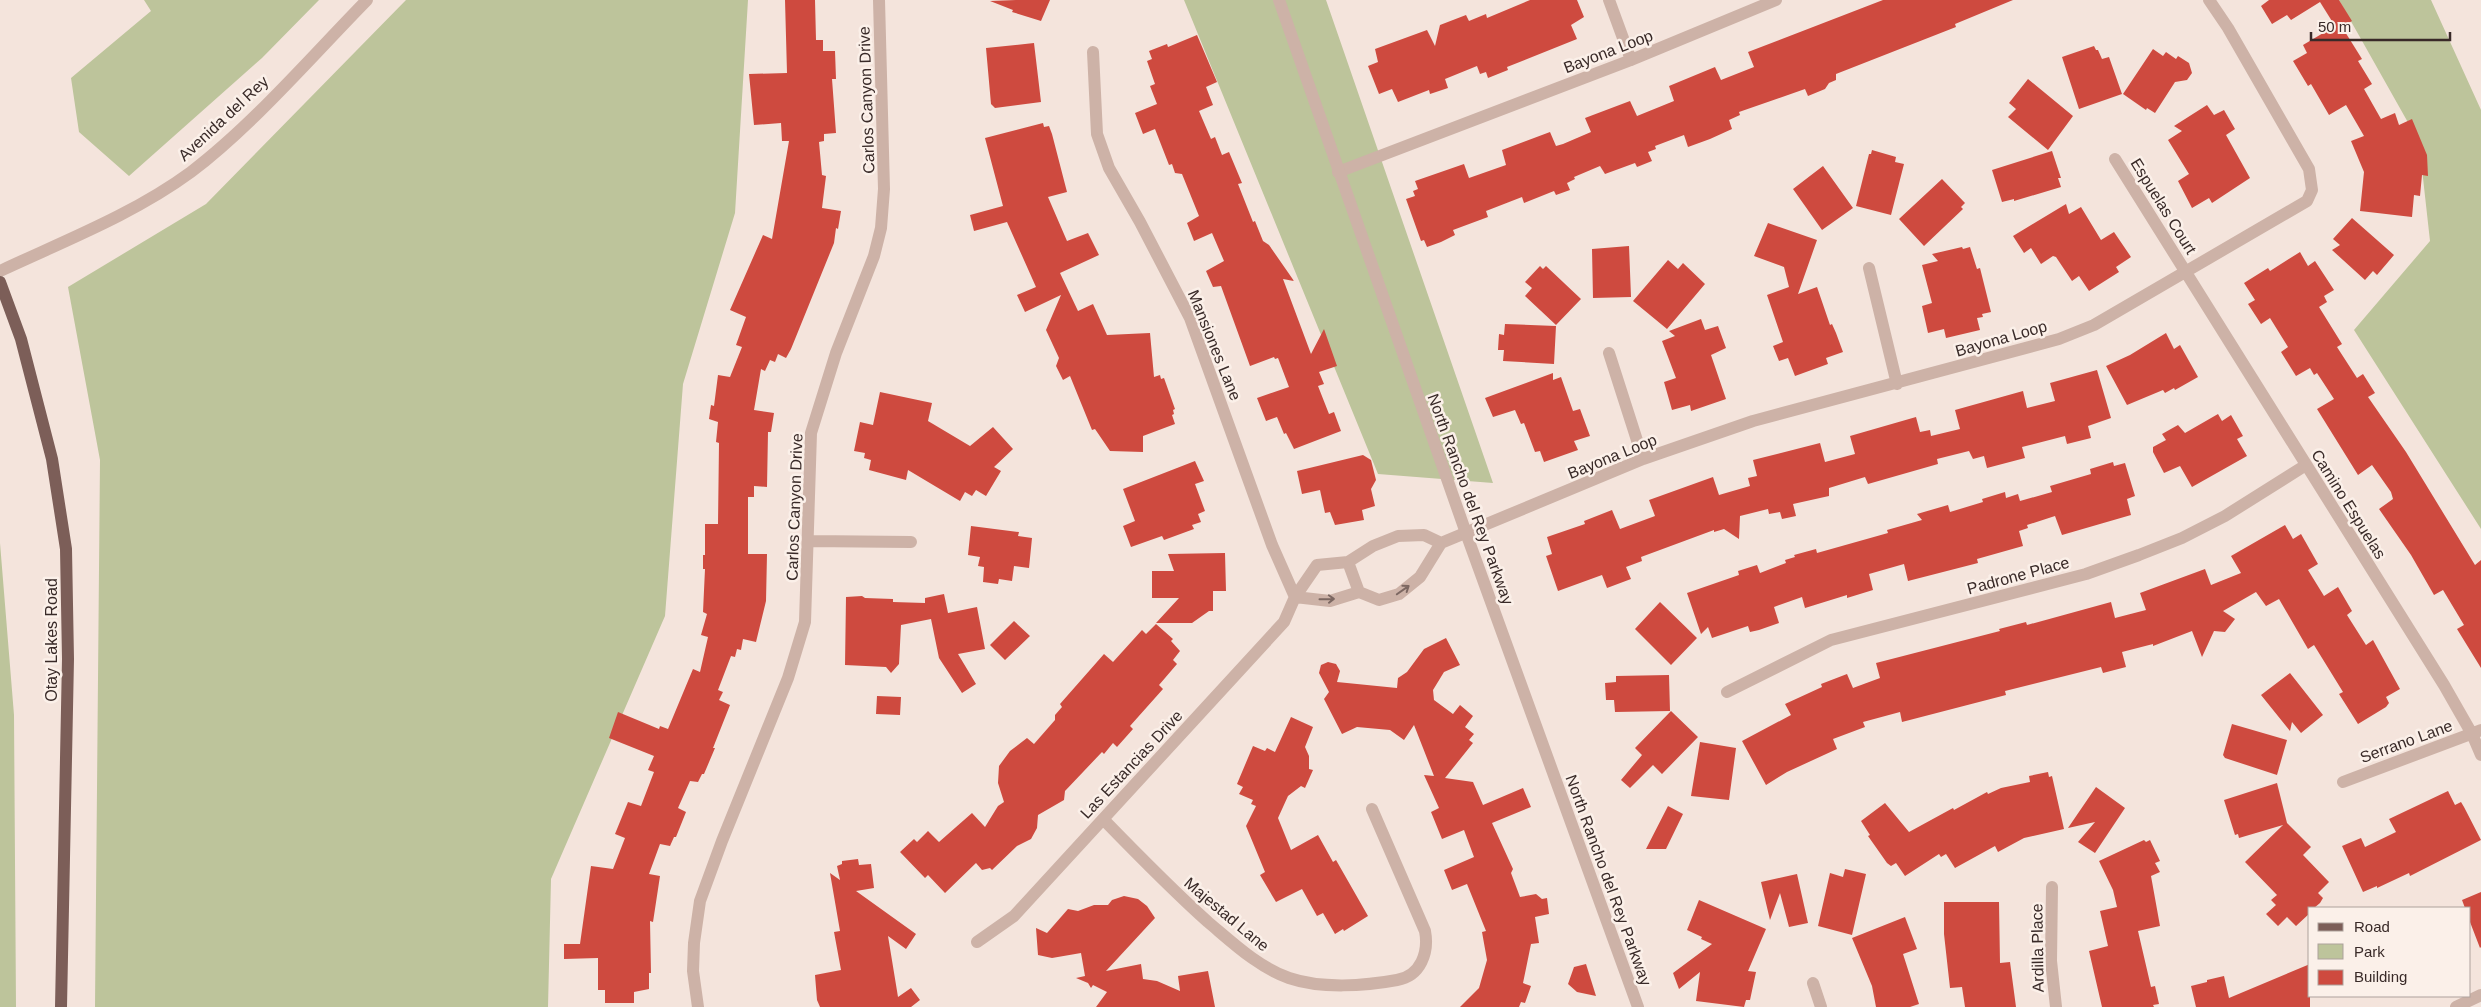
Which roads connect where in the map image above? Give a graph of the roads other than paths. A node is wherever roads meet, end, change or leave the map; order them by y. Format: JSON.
{"nodes":[{"id":1,"x":367,"y":0,"type":"edge"},
{"id":2,"x":879,"y":0,"type":"edge"},
{"id":3,"x":1279,"y":0,"type":"edge"},
{"id":4,"x":1609,"y":0,"type":"edge"},
{"id":5,"x":1776,"y":0,"type":"edge"},
{"id":6,"x":2209,"y":0,"type":"edge"},
{"id":7,"x":1093,"y":52,"type":"dead end"},
{"id":8,"x":1632,"y":60,"type":"junction"},
{"id":9,"x":2115,"y":159,"type":"dead end"},
{"id":10,"x":1338,"y":172,"type":"junction"},
{"id":11,"x":1869,"y":268,"type":"dead end"},
{"id":12,"x":0,"y":272,"type":"edge"},
{"id":13,"x":2186,"y":272,"type":"junction"},
{"id":14,"x":0,"y":282,"type":"edge"},
{"id":15,"x":1609,"y":353,"type":"dead end"},
{"id":16,"x":1897,"y":384,"type":"junction"},
{"id":17,"x":1643,"y":459,"type":"junction"},
{"id":18,"x":2306,"y":465,"type":"junction"},
{"id":19,"x":1466,"y":533,"type":"junction"},
{"id":20,"x":809,"y":541,"type":"junction"},
{"id":21,"x":911,"y":542,"type":"dead end"},
{"id":22,"x":1441,"y":543,"type":"junction"},
{"id":23,"x":1348,"y":562,"type":"junction"},
{"id":24,"x":1358,"y":592,"type":"junction"},
{"id":25,"x":1295,"y":597,"type":"junction"},
{"id":26,"x":1728,"y":692,"type":"dead end"},
{"id":27,"x":2476,"y":732,"type":"edge"},
{"id":28,"x":2481,"y":755,"type":"edge"},
{"id":29,"x":2343,"y":782,"type":"dead end"},
{"id":30,"x":1372,"y":809,"type":"dead end"},
{"id":31,"x":1103,"y":819,"type":"junction"},
{"id":32,"x":2052,"y":888,"type":"dead end"},
{"id":33,"x":977,"y":942,"type":"dead end"},
{"id":34,"x":1814,"y":983,"type":"dead end"},
{"id":35,"x":2481,"y":995,"type":"edge"},
{"id":36,"x":60,"y":1007,"type":"edge"},
{"id":37,"x":698,"y":1007,"type":"edge"},
{"id":38,"x":1638,"y":1007,"type":"edge"},
{"id":39,"x":1821,"y":1007,"type":"edge"},
{"id":40,"x":2056,"y":1007,"type":"edge"},
{"id":41,"x":2456,"y":1007,"type":"edge"}],
"edges":[{"from":1,"to":12,"type":"street","name":"Avenida del Rey"},
{"from":2,"to":20,"type":"street","name":"Carlos Canyon Drive"},
{"from":3,"to":10,"type":"street","name":"North Rancho del Rey Parkway"},
{"from":4,"to":8,"type":"street"},
{"from":5,"to":8,"type":"street","name":"Bayona Loop"},
{"from":6,"to":13,"type":"street","name":"Bayona Loop"},
{"from":7,"to":25,"type":"street","name":"Mansiones Lane"},
{"from":8,"to":10,"type":"street","name":"Bayona Loop"},
{"from":9,"to":13,"type":"street","name":"Espuelas Court"},
{"from":10,"to":19,"type":"street","name":"North Rancho del Rey Parkway"},
{"from":11,"to":16,"type":"street"},
{"from":13,"to":16,"type":"street","name":"Bayona Loop"},
{"from":13,"to":18,"type":"street","name":"Camino Espuelas"},
{"from":14,"to":36,"type":"main road","name":"Otay Lakes Road"},
{"from":15,"to":17,"type":"street"},
{"from":16,"to":17,"type":"street","name":"Bayona Loop"},
{"from":17,"to":19,"type":"street","name":"Bayona Loop"},
{"from":18,"to":26,"type":"street","name":"Padrone Place"},
{"from":18,"to":27,"type":"street","name":"Camino Espuelas"},
{"from":19,"to":22,"type":"street"},
{"from":19,"to":38,"type":"street","name":"North Rancho del Rey Parkway"},
{"from":20,"to":21,"type":"street"},
{"from":20,"to":37,"type":"street","name":"Carlos Canyon Drive"},
{"from":22,"to":23,"type":"street","name":"Las Estancias Drive"},
{"from":24,"to":22,"type":"street","one_way":true},
{"from":23,"to":24,"type":"street"},
{"from":23,"to":25,"type":"street","name":"Las Estancias Drive"},
{"from":25,"to":24,"type":"street","one_way":true},
{"from":25,"to":31,"type":"street","name":"Las Estancias Drive"},
{"from":27,"to":28,"type":"street","name":"Camino Espuelas"},
{"from":27,"to":29,"type":"street","name":"Serrano Lane"},
{"from":30,"to":31,"type":"street","name":"Majestad Lane"},
{"from":31,"to":33,"type":"street","name":"Las Estancias Drive"},
{"from":32,"to":40,"type":"street","name":"Ardilla Place"},
{"from":34,"to":39,"type":"street"},
{"from":35,"to":41,"type":"street"}]}
